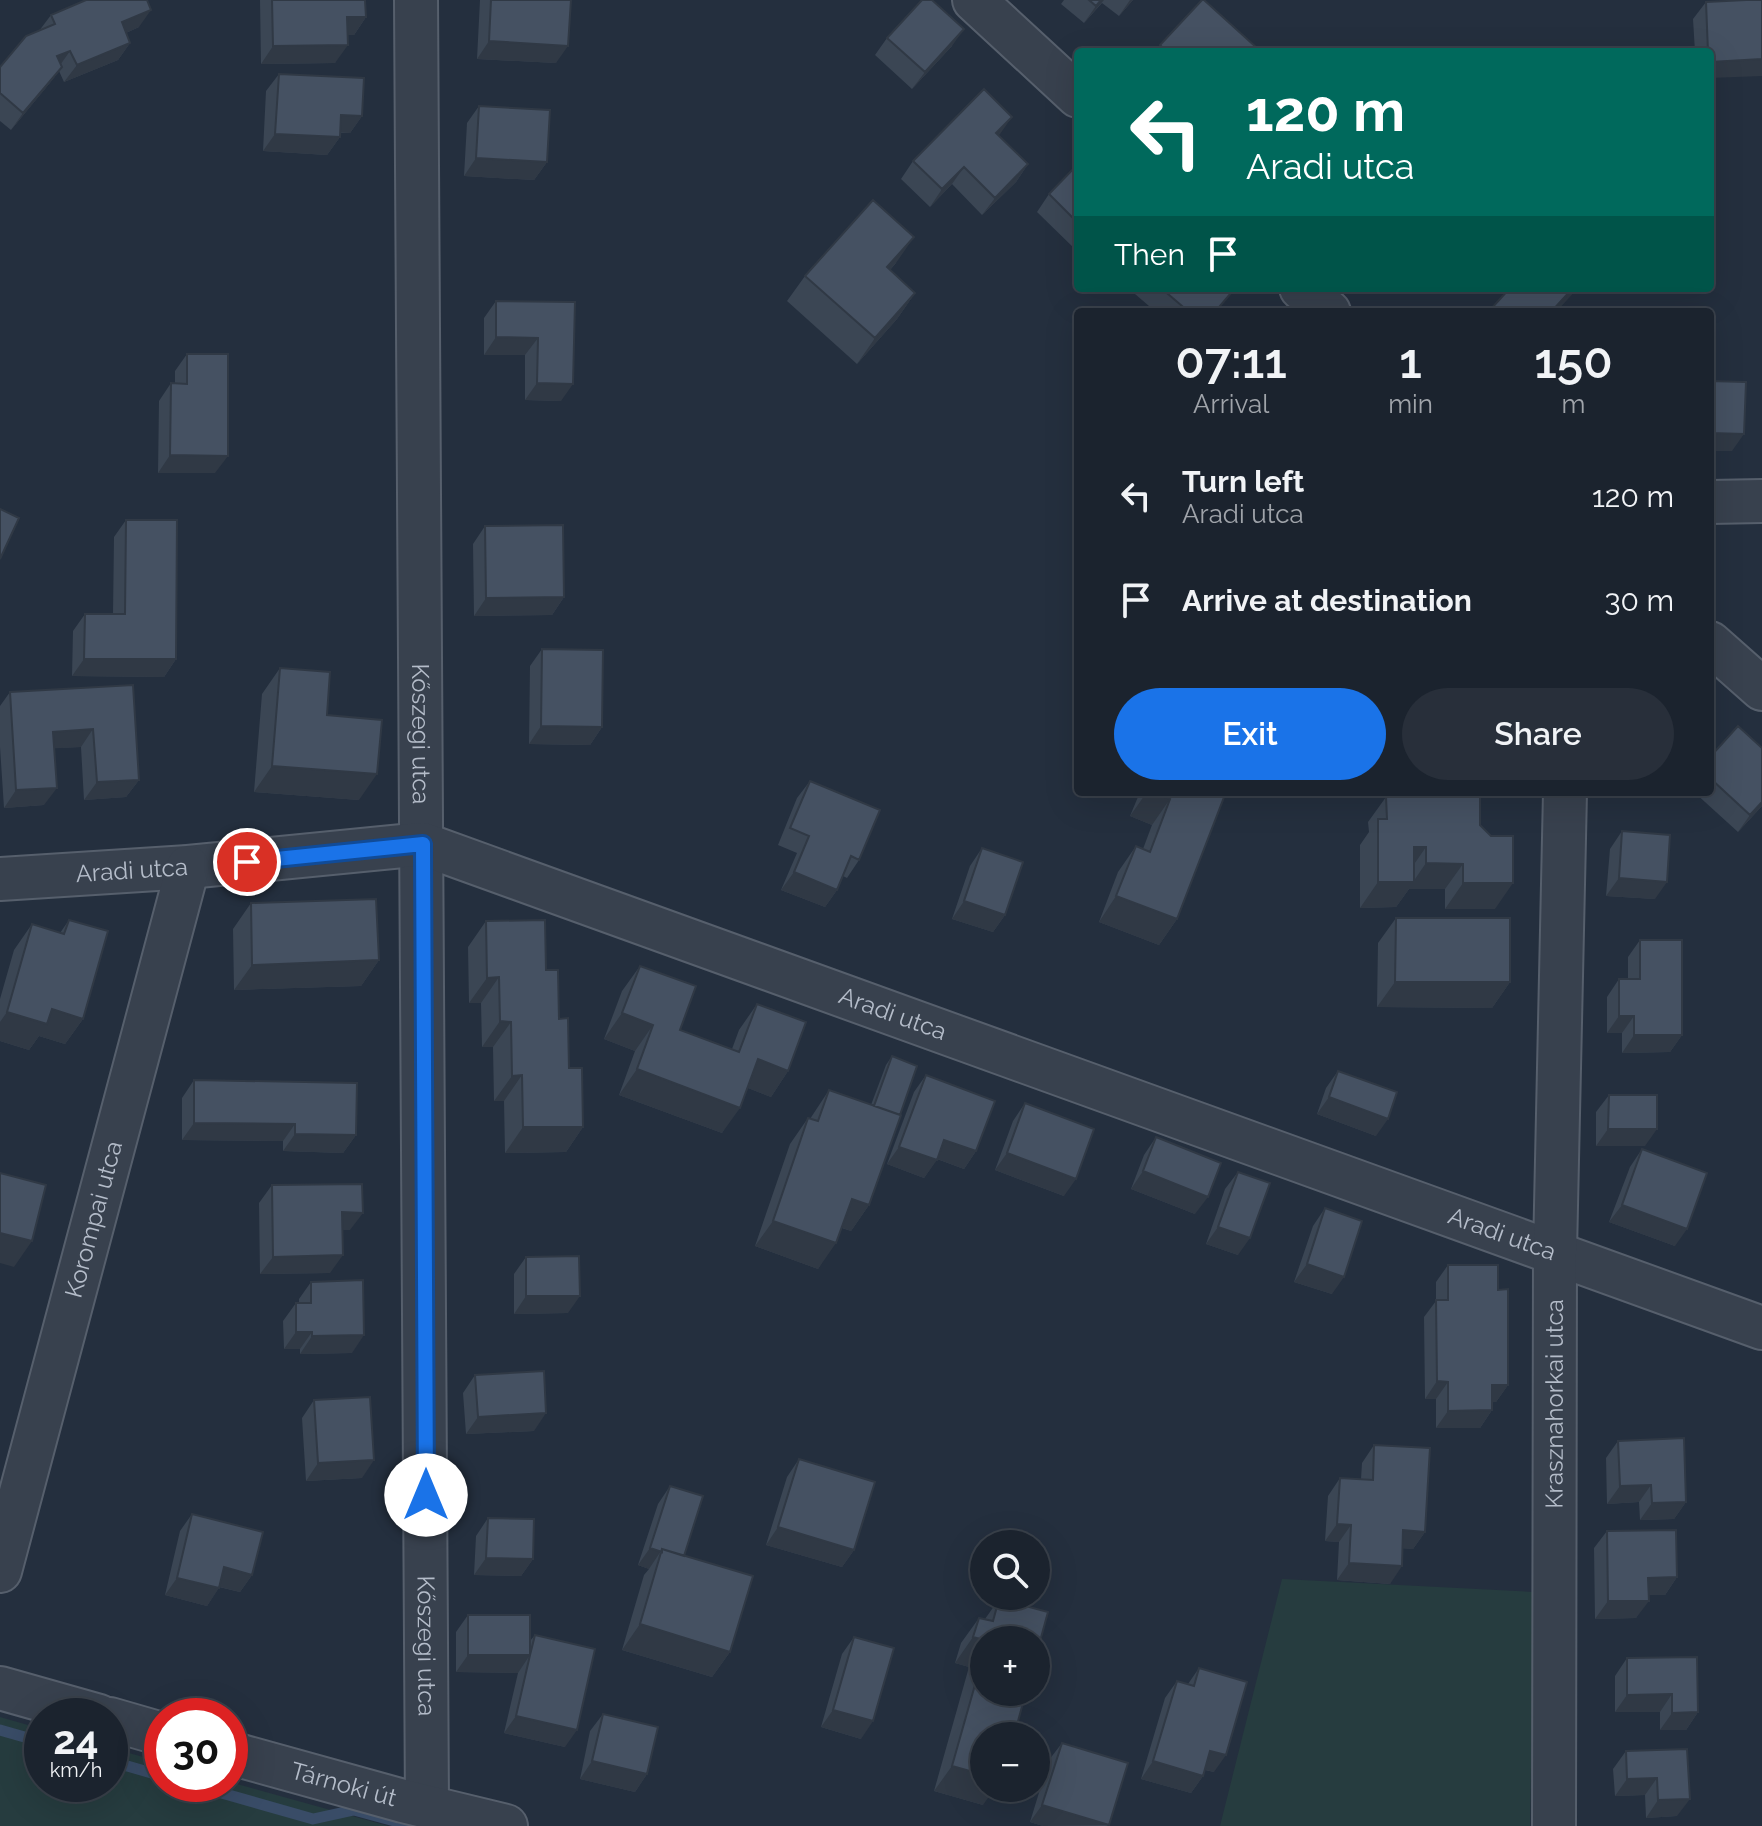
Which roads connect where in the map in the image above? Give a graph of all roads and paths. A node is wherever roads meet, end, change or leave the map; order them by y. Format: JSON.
{"nodes":[{"id":1,"x":416,"y":0,"type":"edge"},
{"id":2,"x":974,"y":0,"type":"edge"},
{"id":3,"x":1074,"y":92,"type":"edge"},
{"id":4,"x":1306,"y":292,"type":"edge"},
{"id":5,"x":1324,"y":308,"type":"edge"},
{"id":6,"x":1762,"y":501,"type":"edge"},
{"id":7,"x":1714,"y":502,"type":"edge"},
{"id":8,"x":1714,"y":647,"type":"edge"},
{"id":9,"x":1762,"y":689,"type":"edge"},
{"id":10,"x":1565,"y":796,"type":"edge"},
{"id":11,"x":423,"y":844,"type":"junction"},
{"id":12,"x":188,"y":867,"type":"junction"},
{"id":13,"x":0,"y":879,"type":"edge"},
{"id":14,"x":1555,"y":1252,"type":"junction"},
{"id":15,"x":1762,"y":1328,"type":"edge"},
{"id":16,"x":0,"y":1571,"type":"edge"},
{"id":17,"x":0,"y":1688,"type":"edge"},
{"id":18,"x":35,"y":1698,"type":"edge"},
{"id":19,"x":248,"y":1758,"type":"edge"},
{"id":20,"x":427,"y":1806,"type":"junction"},
{"id":21,"x":506,"y":1826,"type":"edge"},
{"id":22,"x":1554,"y":1826,"type":"edge"}],
"edges":[{"from":1,"to":11,"type":"street","name":"Kőszegi utca"},
{"from":2,"to":3,"type":"street"},
{"from":4,"to":5,"type":"street"},
{"from":6,"to":7,"type":"street"},
{"from":8,"to":9,"type":"street"},
{"from":10,"to":14,"type":"street","name":"Krasznahorkai utca"},
{"from":11,"to":12,"type":"street","name":"Aradi utca"},
{"from":11,"to":14,"type":"street","name":"Aradi utca"},
{"from":11,"to":20,"type":"street","name":"Kőszegi utca"},
{"from":12,"to":13,"type":"street","name":"Aradi utca"},
{"from":12,"to":16,"type":"street","name":"Korompai utca"},
{"from":14,"to":15,"type":"street","name":"Aradi utca"},
{"from":14,"to":22,"type":"street","name":"Krasznahorkai utca"},
{"from":17,"to":18,"type":"street"},
{"from":19,"to":20,"type":"street","name":"Tárnoki út"},
{"from":20,"to":21,"type":"street","name":"Tárnoki út"}]}
